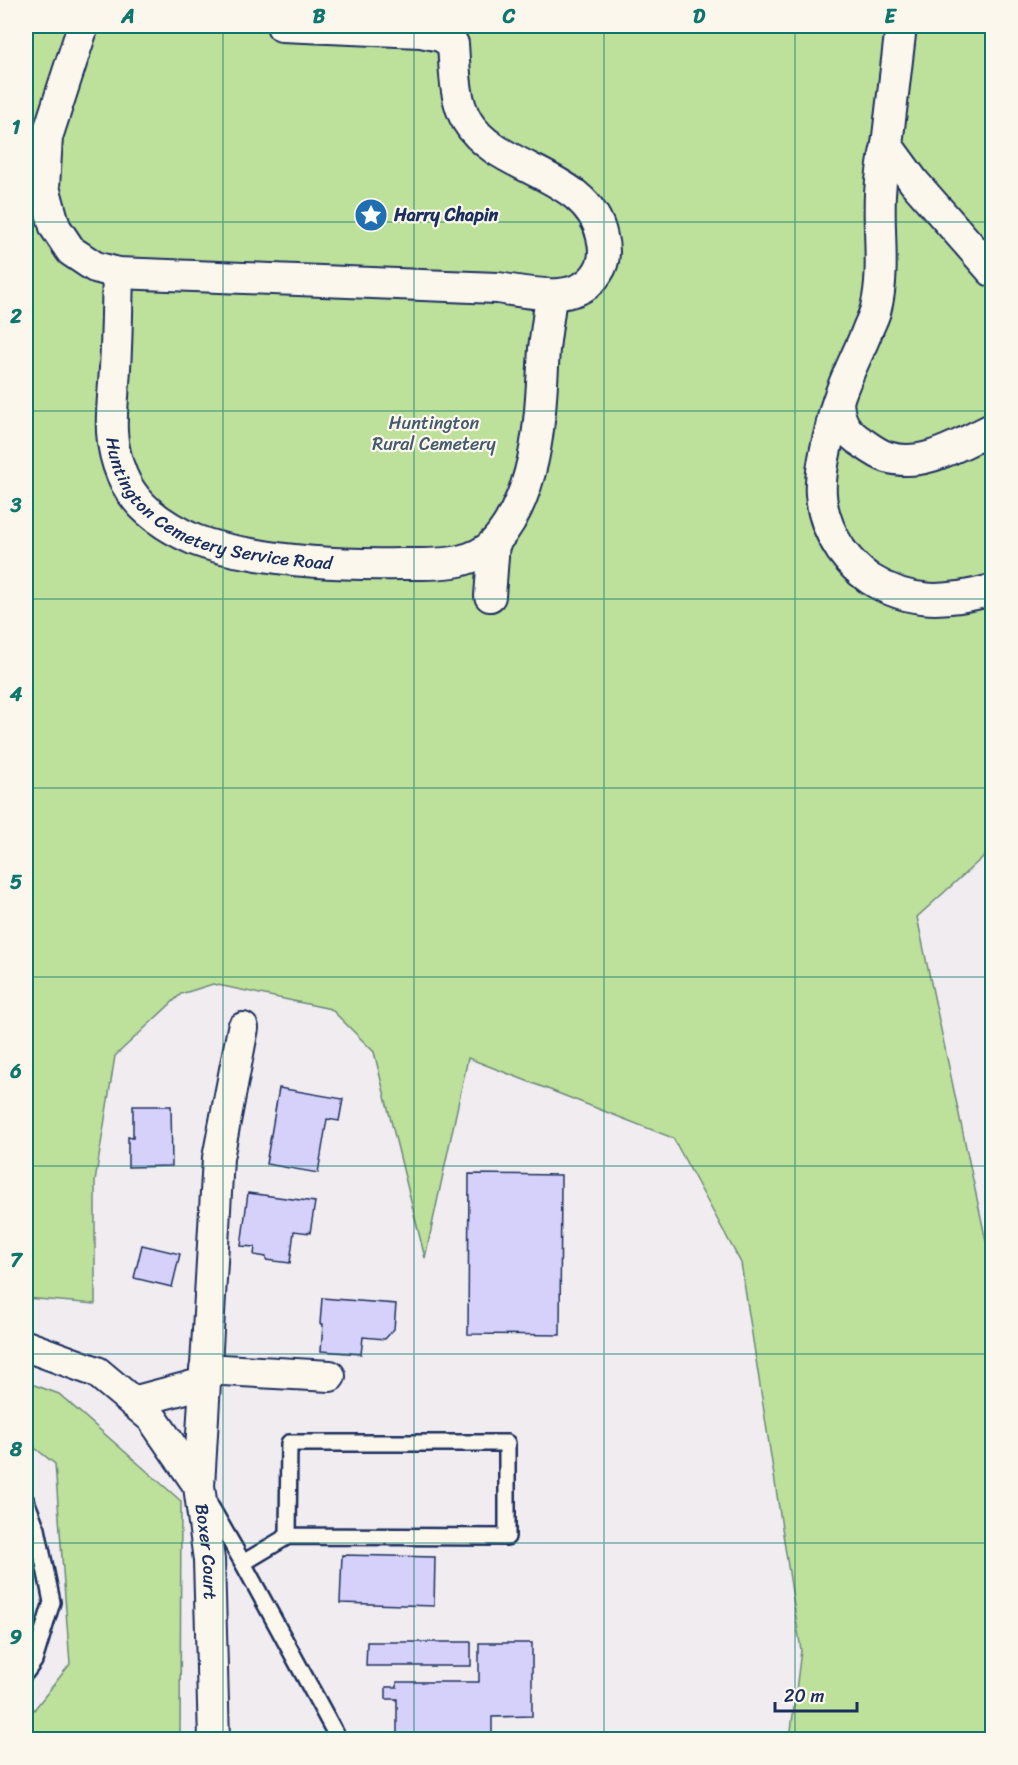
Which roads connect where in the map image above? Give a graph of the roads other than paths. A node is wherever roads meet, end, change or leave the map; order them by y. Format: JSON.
{"nodes":[{"id":1,"x":82,"y":26,"type":"edge"},
{"id":2,"x":282,"y":26,"type":"edge"},
{"id":3,"x":901,"y":26,"type":"edge"},
{"id":4,"x":887,"y":144,"type":"junction"},
{"id":5,"x":993,"y":271,"type":"edge"},
{"id":6,"x":118,"y":273,"type":"junction"},
{"id":7,"x":551,"y":295,"type":"junction"},
{"id":8,"x":838,"y":401,"type":"junction"},
{"id":9,"x":993,"y":429,"type":"edge"},
{"id":10,"x":494,"y":543,"type":"junction"},
{"id":11,"x":993,"y":590,"type":"edge"},
{"id":12,"x":490,"y":596,"type":"dead end"},
{"id":13,"x":243,"y":1028,"type":"dead end"},
{"id":14,"x":26,"y":1346,"type":"edge"},
{"id":15,"x":205,"y":1376,"type":"junction"},
{"id":16,"x":330,"y":1376,"type":"dead end"},
{"id":17,"x":133,"y":1402,"type":"junction"},
{"id":18,"x":199,"y":1486,"type":"junction"},
{"id":19,"x":26,"y":1502,"type":"edge"},
{"id":20,"x":288,"y":1536,"type":"junction"},
{"id":21,"x":243,"y":1563,"type":"junction"},
{"id":22,"x":26,"y":1672,"type":"edge"},
{"id":23,"x":214,"y":1740,"type":"edge"},
{"id":24,"x":339,"y":1740,"type":"edge"}],
"edges":[{"from":1,"to":6,"type":"street"},
{"from":2,"to":7,"type":"street"},
{"from":3,"to":4,"type":"street"},
{"from":4,"to":5,"type":"street"},
{"from":4,"to":8,"type":"street"},
{"from":6,"to":7,"type":"street"},
{"from":6,"to":10,"type":"street","name":"Huntington Cemetery Service Road"},
{"from":7,"to":10,"type":"street","name":"Huntington Cemetery Service Road"},
{"from":8,"to":9,"type":"street"},
{"from":8,"to":11,"type":"street"},
{"from":10,"to":12,"type":"street","name":"Huntington Cemetery Service Road"},
{"from":13,"to":15,"type":"street"},
{"from":14,"to":17,"type":"street","name":"Boxer Court"},
{"from":15,"to":16,"type":"street"},
{"from":15,"to":17,"type":"street"},
{"from":15,"to":18,"type":"street"},
{"from":17,"to":18,"type":"street","name":"Boxer Court"},
{"from":18,"to":21,"type":"lane"},
{"from":18,"to":23,"type":"street","name":"Boxer Court"},
{"from":19,"to":22,"type":"lane"},
{"from":20,"to":20,"type":"lane"},
{"from":20,"to":21,"type":"lane"},
{"from":21,"to":24,"type":"lane"}]}
